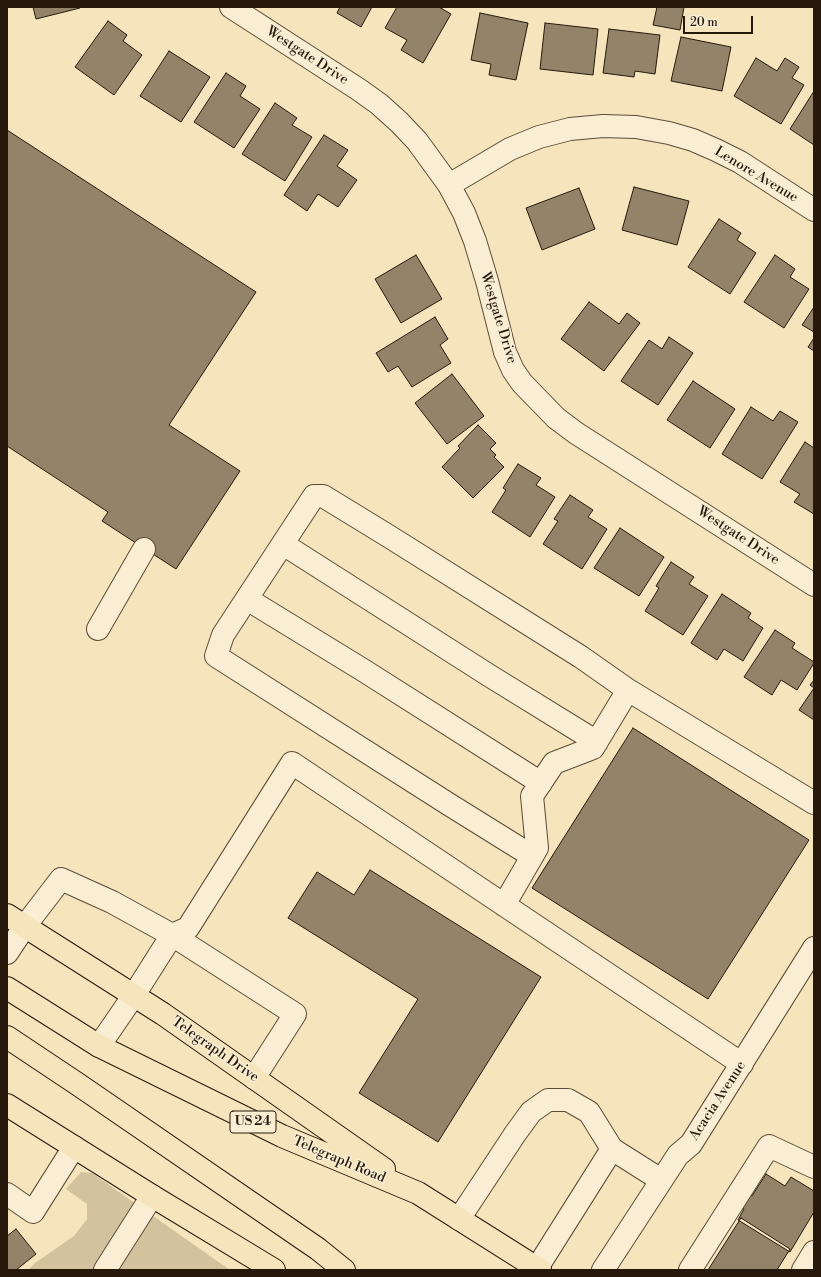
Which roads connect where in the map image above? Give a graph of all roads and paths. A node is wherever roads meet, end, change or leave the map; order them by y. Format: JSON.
{"nodes":[{"id":1,"x":231,"y":7,"type":"edge"},
{"id":2,"x":449,"y":185,"type":"junction"},
{"id":3,"x":814,"y":210,"type":"edge"},
{"id":4,"x":283,"y":544,"type":"junction"},
{"id":5,"x":144,"y":549,"type":"dead end"},
{"id":6,"x":814,"y":585,"type":"edge"},
{"id":7,"x":247,"y":599,"type":"junction"},
{"id":8,"x":98,"y":629,"type":"dead end"},
{"id":9,"x":628,"y":690,"type":"junction"},
{"id":10,"x":597,"y":742,"type":"junction"},
{"id":11,"x":541,"y":783,"type":"junction"},
{"id":12,"x":814,"y":802,"type":"edge"},
{"id":13,"x":532,"y":856,"type":"junction"},
{"id":14,"x":504,"y":905,"type":"junction"},
{"id":15,"x":16,"y":921,"type":"edge"},
{"id":16,"x":172,"y":935,"type":"junction"},
{"id":17,"x":814,"y":948,"type":"edge"},
{"id":18,"x":7,"y":953,"type":"edge"},
{"id":19,"x":7,"y":988,"type":"edge"},
{"id":20,"x":134,"y":996,"type":"junction"},
{"id":21,"x":7,"y":1037,"type":"edge"},
{"id":22,"x":99,"y":1046,"type":"junction"},
{"id":23,"x":742,"y":1064,"type":"junction"},
{"id":24,"x":254,"y":1078,"type":"junction"},
{"id":25,"x":7,"y":1105,"type":"edge"},
{"id":26,"x":74,"y":1147,"type":"junction"},
{"id":27,"x":612,"y":1149,"type":"junction"},
{"id":28,"x":814,"y":1167,"type":"edge"},
{"id":29,"x":661,"y":1180,"type":"junction"},
{"id":30,"x":418,"y":1193,"type":"junction"},
{"id":31,"x":7,"y":1194,"type":"edge"},
{"id":32,"x":152,"y":1196,"type":"junction"},
{"id":33,"x":459,"y":1219,"type":"junction"},
{"id":34,"x":814,"y":1252,"type":"edge"},
{"id":35,"x":538,"y":1269,"type":"edge"},
{"id":36,"x":105,"y":1270,"type":"edge"},
{"id":37,"x":274,"y":1270,"type":"edge"},
{"id":38,"x":344,"y":1270,"type":"edge"},
{"id":39,"x":603,"y":1270,"type":"edge"},
{"id":40,"x":690,"y":1270,"type":"edge"},
{"id":41,"x":803,"y":1270,"type":"edge"}],
"edges":[{"from":1,"to":2,"type":"street","name":"Westgate Drive"},
{"from":2,"to":3,"type":"street","name":"Lenore Avenue"},
{"from":2,"to":6,"type":"street","name":"Westgate Drive"},
{"from":4,"to":7,"type":"street"},
{"from":4,"to":9,"type":"street"},
{"from":4,"to":10,"type":"street"},
{"from":5,"to":8,"type":"street"},
{"from":7,"to":11,"type":"street"},
{"from":7,"to":13,"type":"street"},
{"from":9,"to":10,"type":"street"},
{"from":9,"to":12,"type":"street"},
{"from":10,"to":11,"type":"street"},
{"from":11,"to":13,"type":"street"},
{"from":13,"to":14,"type":"street"},
{"from":14,"to":16,"type":"street"},
{"from":14,"to":23,"type":"street"},
{"from":15,"to":16,"type":"street"},
{"from":15,"to":18,"type":"street"},
{"from":15,"to":20,"type":"main road","name":"Telegraph Drive"},
{"from":16,"to":20,"type":"street"},
{"from":16,"to":24,"type":"street"},
{"from":17,"to":23,"type":"street","name":"Acacia Avenue"},
{"from":19,"to":22,"type":"main road","name":"Telegraph Road","number":"US 24"},
{"from":20,"to":22,"type":"street"},
{"from":20,"to":24,"type":"main road","name":"Telegraph Drive"},
{"from":21,"to":38,"type":"main road"},
{"from":22,"to":30,"type":"main road","name":"Telegraph Road","number":"US 24"},
{"from":23,"to":29,"type":"street","name":"Acacia Avenue"},
{"from":24,"to":30,"type":"main road","name":"Telegraph Drive"},
{"from":25,"to":26,"type":"main road"},
{"from":26,"to":31,"type":"street"},
{"from":26,"to":32,"type":"main road"},
{"from":27,"to":29,"type":"street"},
{"from":27,"to":33,"type":"street"},
{"from":27,"to":35,"type":"street"},
{"from":28,"to":40,"type":"street"},
{"from":29,"to":39,"type":"street","name":"Acacia Avenue"},
{"from":30,"to":33,"type":"main road","name":"Telegraph Road","number":"US 24"},
{"from":32,"to":36,"type":"street"},
{"from":32,"to":37,"type":"main road"},
{"from":33,"to":35,"type":"main road","name":"Telegraph Road","number":"US 24"},
{"from":34,"to":41,"type":"street"}]}
